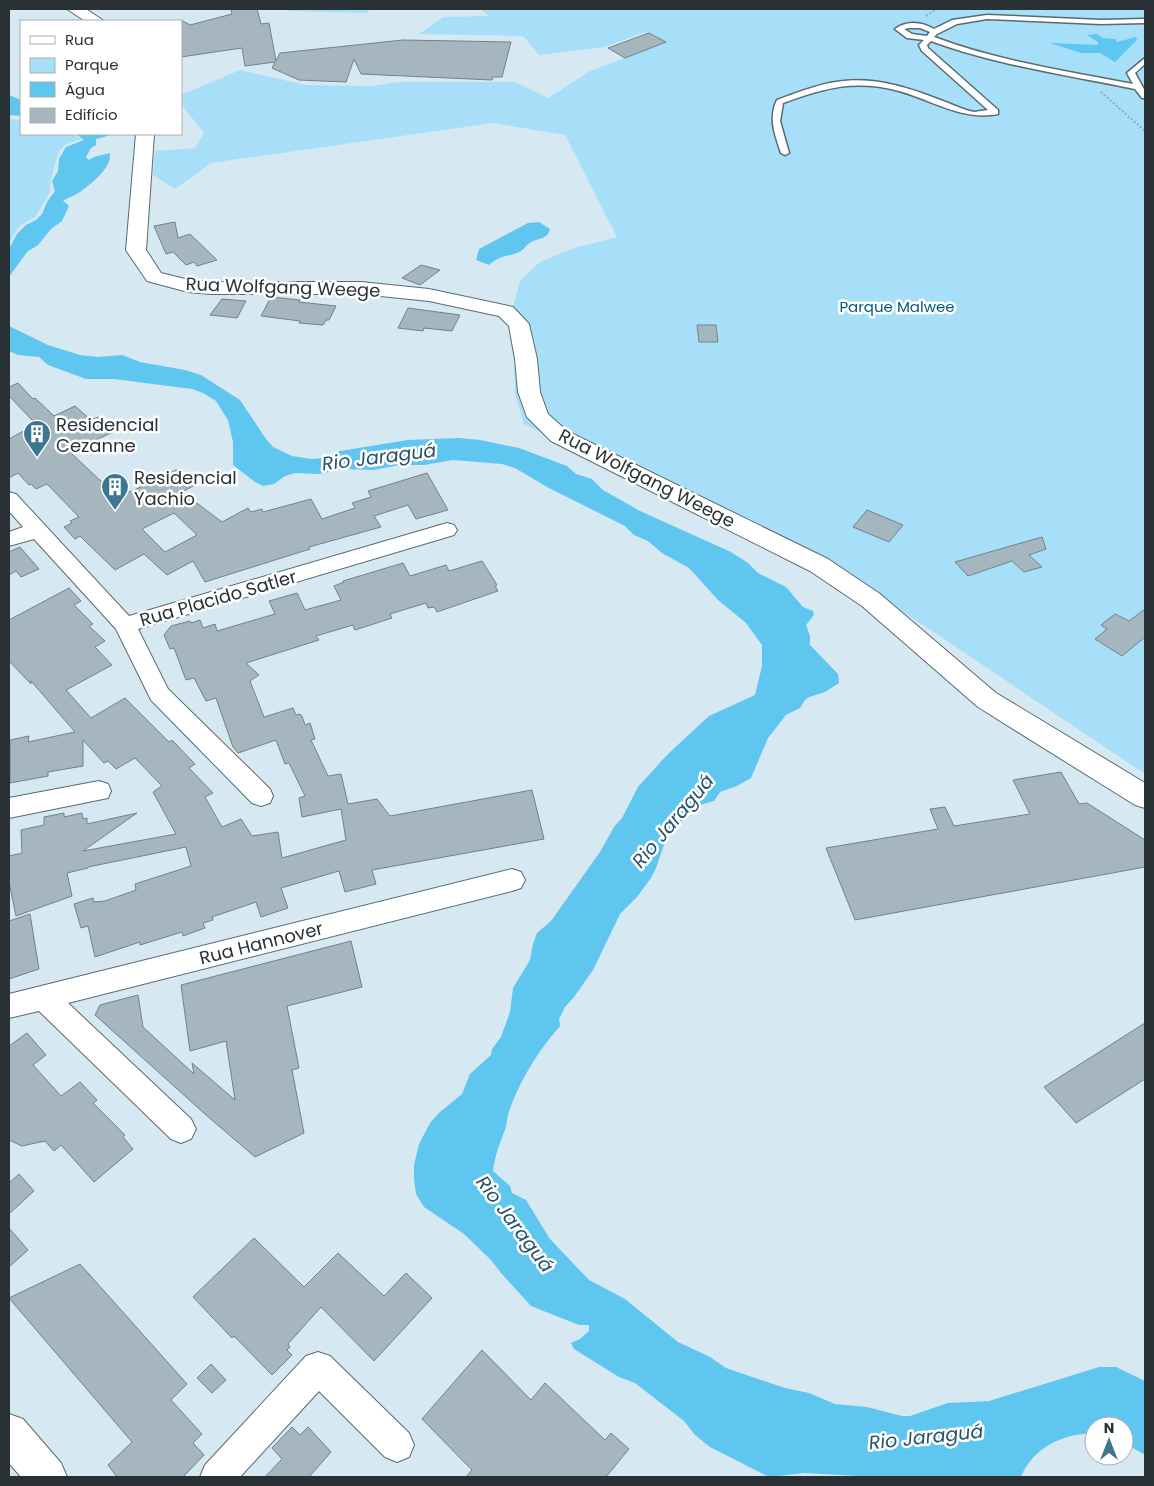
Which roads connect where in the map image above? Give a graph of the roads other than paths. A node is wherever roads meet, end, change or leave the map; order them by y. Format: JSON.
{"nodes":[{"id":1,"x":75,"y":9,"type":"edge"},
{"id":2,"x":94,"y":20,"type":"edge"},
{"id":3,"x":1145,"y":21,"type":"edge"},
{"id":4,"x":932,"y":35,"type":"junction"},
{"id":5,"x":1145,"y":60,"type":"edge"},
{"id":6,"x":1138,"y":87,"type":"junction"},
{"id":7,"x":1145,"y":96,"type":"edge"},
{"id":8,"x":146,"y":135,"type":"edge"},
{"id":9,"x":785,"y":153,"type":"dead end"},
{"id":10,"x":9,"y":499,"type":"edge"},
{"id":11,"x":38,"y":530,"type":"junction"},
{"id":12,"x":447,"y":530,"type":"dead end"},
{"id":13,"x":9,"y":539,"type":"edge"},
{"id":14,"x":125,"y":625,"type":"junction"},
{"id":15,"x":99,"y":791,"type":"dead end"},
{"id":16,"x":261,"y":796,"type":"dead end"},
{"id":17,"x":1145,"y":797,"type":"edge"},
{"id":18,"x":9,"y":808,"type":"edge"},
{"id":19,"x":512,"y":880,"type":"dead end"},
{"id":20,"x":43,"y":998,"type":"junction"},
{"id":21,"x":9,"y":1006,"type":"edge"},
{"id":22,"x":181,"y":1130,"type":"dead end"},
{"id":23,"x":9,"y":1433,"type":"edge"},
{"id":24,"x":397,"y":1445,"type":"dead end"},
{"id":25,"x":47,"y":1477,"type":"edge"},
{"id":26,"x":217,"y":1477,"type":"edge"}],
"edges":[{"from":1,"to":2,"type":"street"},
{"from":3,"to":4,"type":"lane"},
{"from":4,"to":6,"type":"lane"},
{"from":4,"to":9,"type":"lane"},
{"from":5,"to":6,"type":"lane"},
{"from":6,"to":7,"type":"lane"},
{"from":8,"to":17,"type":"street","name":"Rua Wolfgang Weege"},
{"from":10,"to":11,"type":"street","name":"Rua Placido Satler"},
{"from":11,"to":13,"type":"street"},
{"from":11,"to":14,"type":"street","name":"Rua Placido Satler"},
{"from":12,"to":14,"type":"street","name":"Rua Placido Satler"},
{"from":14,"to":16,"type":"street"},
{"from":15,"to":18,"type":"street"},
{"from":19,"to":20,"type":"street","name":"Rua Hannover"},
{"from":20,"to":21,"type":"street","name":"Rua Hannover"},
{"from":20,"to":22,"type":"street"},
{"from":23,"to":25,"type":"street"},
{"from":24,"to":26,"type":"street"}]}
